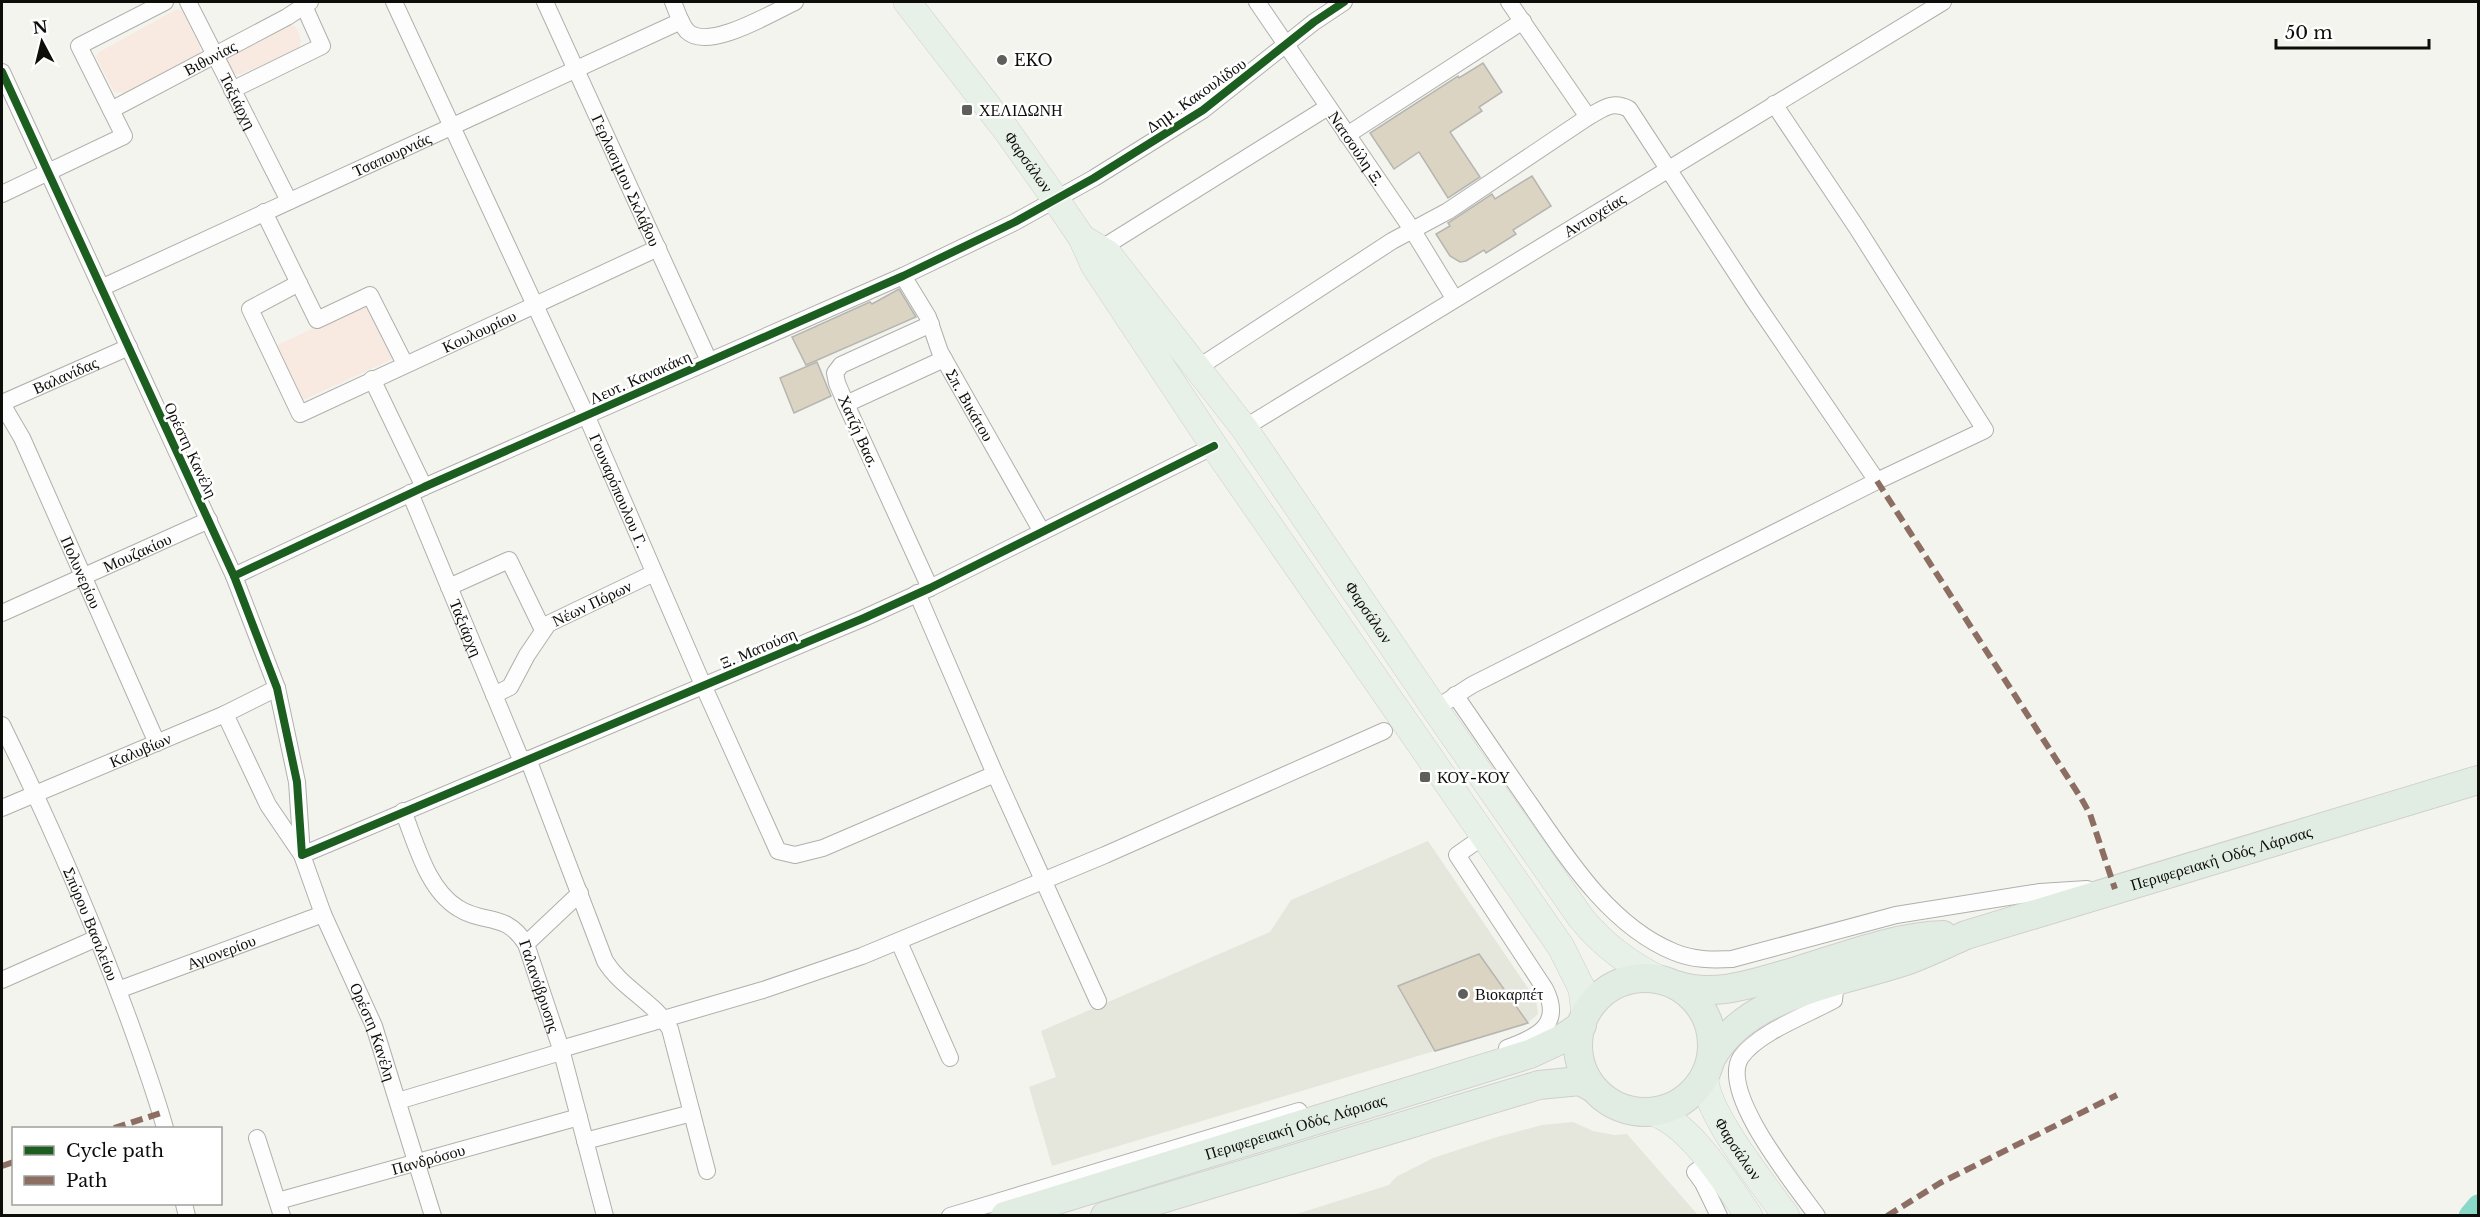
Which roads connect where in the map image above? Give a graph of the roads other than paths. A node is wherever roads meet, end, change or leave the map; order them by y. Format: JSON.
{"nodes":[{"id":1,"x":165,"y":2,"type":"edge"},
{"id":2,"x":188,"y":2,"type":"edge"},
{"id":3,"x":394,"y":2,"type":"edge"},
{"id":4,"x":545,"y":2,"type":"edge"},
{"id":5,"x":673,"y":2,"type":"edge"},
{"id":6,"x":795,"y":2,"type":"edge"},
{"id":7,"x":907,"y":2,"type":"edge"},
{"id":8,"x":1257,"y":2,"type":"edge"},
{"id":9,"x":1344,"y":2,"type":"edge"},
{"id":10,"x":1509,"y":2,"type":"edge"},
{"id":11,"x":1943,"y":2,"type":"edge"},
{"id":12,"x":307,"y":4,"type":"edge"},
{"id":13,"x":681,"y":21,"type":"junction"},
{"id":14,"x":1523,"y":21,"type":"junction"},
{"id":15,"x":1285,"y":44,"type":"junction"},
{"id":16,"x":214,"y":54,"type":"junction"},
{"id":17,"x":575,"y":69,"type":"junction"},
{"id":18,"x":2,"y":72,"type":"edge"},
{"id":19,"x":232,"y":90,"type":"junction"},
{"id":20,"x":1774,"y":104,"type":"junction"},
{"id":21,"x":1328,"y":107,"type":"junction"},
{"id":22,"x":111,"y":110,"type":"junction"},
{"id":23,"x":1588,"y":117,"type":"junction"},
{"id":24,"x":451,"y":126,"type":"junction"},
{"id":25,"x":1347,"y":135,"type":"junction"},
{"id":26,"x":1669,"y":169,"type":"junction"},
{"id":27,"x":47,"y":173,"type":"junction"},
{"id":28,"x":2,"y":194,"type":"edge"},
{"id":29,"x":1056,"y":200,"type":"junction"},
{"id":30,"x":289,"y":201,"type":"junction"},
{"id":31,"x":264,"y":212,"type":"junction"},
{"id":32,"x":1413,"y":231,"type":"junction"},
{"id":33,"x":1092,"y":243,"type":"junction"},
{"id":34,"x":658,"y":248,"type":"junction"},
{"id":35,"x":903,"y":276,"type":"junction"},
{"id":36,"x":299,"y":283,"type":"junction"},
{"id":37,"x":101,"y":288,"type":"junction"},
{"id":38,"x":1454,"y":298,"type":"junction"},
{"id":39,"x":535,"y":304,"type":"junction"},
{"id":40,"x":931,"y":324,"type":"junction"},
{"id":41,"x":129,"y":347,"type":"junction"},
{"id":42,"x":944,"y":359,"type":"junction"},
{"id":43,"x":709,"y":361,"type":"junction"},
{"id":44,"x":405,"y":364,"type":"junction"},
{"id":45,"x":1196,"y":369,"type":"junction"},
{"id":46,"x":372,"y":379,"type":"junction"},
{"id":47,"x":2,"y":404,"type":"edge"},
{"id":48,"x":846,"y":404,"type":"junction"},
{"id":49,"x":587,"y":417,"type":"junction"},
{"id":50,"x":1244,"y":428,"type":"junction"},
{"id":51,"x":1214,"y":446,"type":"junction"},
{"id":52,"x":1877,"y":482,"type":"junction"},
{"id":53,"x":417,"y":490,"type":"junction"},
{"id":54,"x":209,"y":520,"type":"junction"},
{"id":55,"x":1042,"y":532,"type":"junction"},
{"id":56,"x":654,"y":573,"type":"junction"},
{"id":57,"x":234,"y":576,"type":"junction"},
{"id":58,"x":83,"y":577,"type":"junction"},
{"id":59,"x":449,"y":587,"type":"junction"},
{"id":60,"x":924,"y":591,"type":"junction"},
{"id":61,"x":2,"y":613,"type":"edge"},
{"id":62,"x":543,"y":630,"type":"junction"},
{"id":63,"x":703,"y":685,"type":"junction"},
{"id":64,"x":277,"y":688,"type":"junction"},
{"id":65,"x":494,"y":695,"type":"junction"},
{"id":66,"x":1445,"y":702,"type":"junction"},
{"id":67,"x":225,"y":714,"type":"junction"},
{"id":68,"x":2,"y":725,"type":"edge"},
{"id":69,"x":1384,"y":731,"type":"dead end"},
{"id":70,"x":156,"y":743,"type":"junction"},
{"id":71,"x":525,"y":760,"type":"junction"},
{"id":72,"x":995,"y":774,"type":"junction"},
{"id":73,"x":2478,"y":780,"type":"edge"},
{"id":74,"x":35,"y":794,"type":"junction"},
{"id":75,"x":2,"y":808,"type":"edge"},
{"id":76,"x":403,"y":811,"type":"junction"},
{"id":77,"x":1484,"y":836,"type":"junction"},
{"id":78,"x":302,"y":855,"type":"junction"},
{"id":79,"x":1043,"y":880,"type":"junction"},
{"id":80,"x":2115,"y":889,"type":"junction"},
{"id":81,"x":579,"y":893,"type":"junction"},
{"id":82,"x":323,"y":914,"type":"junction"},
{"id":83,"x":1966,"y":935,"type":"junction"},
{"id":84,"x":97,"y":938,"type":"junction"},
{"id":85,"x":899,"y":942,"type":"junction"},
{"id":86,"x":526,"y":944,"type":"junction"},
{"id":87,"x":2,"y":980,"type":"edge"},
{"id":88,"x":1666,"y":982,"type":"junction"},
{"id":89,"x":118,"y":990,"type":"junction"},
{"id":90,"x":1835,"y":991,"type":"junction"},
{"id":91,"x":1098,"y":1002,"type":"dead end"},
{"id":92,"x":664,"y":1019,"type":"junction"},
{"id":93,"x":1583,"y":1020,"type":"junction"},
{"id":94,"x":561,"y":1051,"type":"junction"},
{"id":95,"x":950,"y":1058,"type":"dead end"},
{"id":96,"x":1475,"y":1065,"type":"junction"},
{"id":97,"x":1708,"y":1067,"type":"junction"},
{"id":98,"x":1593,"y":1088,"type":"junction"},
{"id":99,"x":398,"y":1101,"type":"junction"},
{"id":100,"x":1652,"y":1112,"type":"junction"},
{"id":101,"x":692,"y":1113,"type":"junction"},
{"id":102,"x":579,"y":1117,"type":"junction"},
{"id":103,"x":165,"y":1127,"type":"edge"},
{"id":104,"x":257,"y":1138,"type":"dead end"},
{"id":105,"x":585,"y":1141,"type":"junction"},
{"id":106,"x":417,"y":1163,"type":"junction"},
{"id":107,"x":1702,"y":1167,"type":"junction"},
{"id":108,"x":707,"y":1171,"type":"dead end"},
{"id":109,"x":280,"y":1208,"type":"edge"},
{"id":110,"x":433,"y":1215,"type":"edge"},
{"id":111,"x":605,"y":1215,"type":"edge"},
{"id":112,"x":950,"y":1215,"type":"edge"},
{"id":113,"x":1005,"y":1215,"type":"edge"},
{"id":114,"x":1105,"y":1215,"type":"edge"},
{"id":115,"x":1719,"y":1215,"type":"edge"},
{"id":116,"x":1749,"y":1215,"type":"edge"},
{"id":117,"x":1786,"y":1215,"type":"edge"},
{"id":118,"x":1817,"y":1215,"type":"edge"}],
"edges":[{"from":1,"to":22,"type":"street"},
{"from":2,"to":16,"type":"street","name":"Ταξιάρχη"},
{"from":3,"to":24,"type":"street","name":"Γουναρόπουλου Γ."},
{"from":4,"to":17,"type":"street","name":"Γερλασιμου Σκλάβου"},
{"from":5,"to":13,"type":"street"},
{"from":6,"to":13,"type":"street"},
{"from":7,"to":29,"type":"main road","name":"Φαρσάλων"},
{"from":8,"to":15,"type":"street","name":"Νατσούλη Ξ."},
{"from":9,"to":15,"type":"street","name":"Δημ. Κακουλίδου"},
{"from":10,"to":14,"type":"street"},
{"from":11,"to":20,"type":"street","name":"Αντιοχείας"},
{"from":12,"to":16,"type":"street","name":"Βιθυνίας"},
{"from":12,"to":19,"type":"street"},
{"from":13,"to":17,"type":"street","name":"Τσαπουρνιάς"},
{"from":14,"to":23,"type":"street"},
{"from":14,"to":25,"type":"street"},
{"from":15,"to":21,"type":"street","name":"Νατσούλη Ξ."},
{"from":15,"to":29,"type":"street","name":"Δημ. Κακουλίδου"},
{"from":16,"to":19,"type":"street","name":"Ταξιάρχη"},
{"from":16,"to":22,"type":"street","name":"Βιθυνίας"},
{"from":17,"to":24,"type":"street","name":"Τσαπουρνιάς"},
{"from":17,"to":34,"type":"street","name":"Γερλασιμου Σκλάβου"},
{"from":18,"to":27,"type":"street","name":"Ορέστη Κανέλη"},
{"from":19,"to":30,"type":"street","name":"Ταξιάρχη"},
{"from":20,"to":26,"type":"street","name":"Αντιοχείας"},
{"from":20,"to":52,"type":"street"},
{"from":21,"to":25,"type":"street","name":"Νατσούλη Ξ."},
{"from":21,"to":33,"type":"street"},
{"from":22,"to":27,"type":"street"},
{"from":23,"to":26,"type":"street"},
{"from":23,"to":32,"type":"street"},
{"from":24,"to":30,"type":"street","name":"Τσαπουρνιάς"},
{"from":24,"to":39,"type":"street","name":"Γουναρόπουλου Γ."},
{"from":25,"to":32,"type":"street","name":"Νατσούλη Ξ."},
{"from":26,"to":38,"type":"street","name":"Αντιοχείας"},
{"from":26,"to":52,"type":"street"},
{"from":27,"to":28,"type":"street"},
{"from":27,"to":37,"type":"street","name":"Ορέστη Κανέλη"},
{"from":29,"to":33,"type":"main road","name":"Φαρσάλων"},
{"from":29,"to":35,"type":"street","name":"Λευτ. Κανακάκη"},
{"from":30,"to":31,"type":"street","name":"Τσαπουρνιάς"},
{"from":31,"to":36,"type":"street"},
{"from":31,"to":37,"type":"street","name":"Τσαπουρνιάς"},
{"from":32,"to":38,"type":"street","name":"Νατσούλη Ξ."},
{"from":32,"to":45,"type":"street"},
{"from":33,"to":45,"type":"main road","name":"Φαρσάλων"},
{"from":33,"to":51,"type":"main road","name":"Φαρσάλων"},
{"from":34,"to":39,"type":"street","name":"Κουλουρίου"},
{"from":34,"to":43,"type":"street","name":"Γερλασιμου Σκλάβου"},
{"from":35,"to":40,"type":"street","name":"Σπ. Βικάτου"},
{"from":35,"to":43,"type":"street","name":"Λευτ. Κανακάκη"},
{"from":36,"to":44,"type":"street"},
{"from":36,"to":46,"type":"street","name":"Κουλουρίου"},
{"from":37,"to":41,"type":"street","name":"Ορέστη Κανέλη"},
{"from":38,"to":50,"type":"street","name":"Αντιοχείας"},
{"from":39,"to":44,"type":"street","name":"Κουλουρίου"},
{"from":39,"to":49,"type":"street","name":"Γουναρόπουλου Γ."},
{"from":40,"to":42,"type":"street","name":"Σπ. Βικάτου"},
{"from":40,"to":48,"type":"street","name":"Χατζή Βασ."},
{"from":41,"to":47,"type":"street","name":"Βαλανίδας"},
{"from":41,"to":54,"type":"street","name":"Ορέστη Κανέλη"},
{"from":42,"to":48,"type":"street"},
{"from":42,"to":55,"type":"street","name":"Σπ. Βικάτου"},
{"from":43,"to":49,"type":"street","name":"Λευτ. Κανακάκη"},
{"from":44,"to":46,"type":"street","name":"Κουλουρίου"},
{"from":45,"to":50,"type":"main road","name":"Φαρσάλων"},
{"from":46,"to":53,"type":"street","name":"Ταξιάρχη"},
{"from":47,"to":58,"type":"street","name":"Πολυνερίου"},
{"from":48,"to":60,"type":"street","name":"Χατζή Βασ."},
{"from":49,"to":53,"type":"street","name":"Λευτ. Κανακάκη"},
{"from":49,"to":56,"type":"street","name":"Γουναρόπουλου Γ."},
{"from":50,"to":66,"type":"main road","name":"Φαρσάλων"},
{"from":51,"to":55,"type":"street","name":"Ξ. Ματούση"},
{"from":51,"to":77,"type":"main road","name":"Φαρσάλων"},
{"from":52,"to":66,"type":"street"},
{"from":53,"to":57,"type":"street","name":"Λευτ. Κανακάκη"},
{"from":53,"to":59,"type":"street","name":"Ταξιάρχη"},
{"from":54,"to":57,"type":"street","name":"Ορέστη Κανέλη"},
{"from":54,"to":58,"type":"street","name":"Μουζακίου"},
{"from":55,"to":60,"type":"street","name":"Ξ. Ματούση"},
{"from":56,"to":62,"type":"street","name":"Νέων Πόρων"},
{"from":56,"to":63,"type":"street","name":"Γουναρόπουλου Γ."},
{"from":57,"to":64,"type":"street","name":"Ορέστη Κανέλη"},
{"from":58,"to":61,"type":"street","name":"Μουζακίου"},
{"from":58,"to":70,"type":"street","name":"Πολυνερίου"},
{"from":59,"to":62,"type":"street"},
{"from":59,"to":65,"type":"street","name":"Ταξιάρχη"},
{"from":60,"to":63,"type":"street","name":"Ξ. Ματούση"},
{"from":60,"to":72,"type":"street","name":"Χατζή Βασ."},
{"from":62,"to":65,"type":"street","name":"Νέων Πόρων"},
{"from":63,"to":71,"type":"street","name":"Ξ. Ματούση"},
{"from":63,"to":72,"type":"street","name":"Γουναρόπουλου Γ."},
{"from":64,"to":67,"type":"street","name":"Καλυβίων"},
{"from":64,"to":78,"type":"street","name":"Ορέστη Κανέλη"},
{"from":65,"to":71,"type":"street","name":"Ταξιάρχη"},
{"from":66,"to":80,"type":"street"},
{"from":66,"to":88,"type":"main road","name":"Φαρσάλων"},
{"from":67,"to":70,"type":"street","name":"Καλυβίων"},
{"from":67,"to":78,"type":"street","name":"Ορέστη Κανέλη"},
{"from":68,"to":74,"type":"street","name":"Σπύρου Βασιλείου"},
{"from":69,"to":79,"type":"street"},
{"from":70,"to":74,"type":"street","name":"Καλυβίων"},
{"from":71,"to":76,"type":"street","name":"Ξ. Ματούση"},
{"from":71,"to":81,"type":"street","name":"Ταξιάρχη"},
{"from":72,"to":79,"type":"street","name":"Χατζή Βασ."},
{"from":73,"to":80,"type":"highway","name":"Περιφερειακή Οδός Λάρισας"},
{"from":74,"to":75,"type":"street","name":"Καλυβίων"},
{"from":74,"to":84,"type":"street","name":"Σπύρου Βασιλείου"},
{"from":76,"to":78,"type":"street","name":"Ξ. Ματούση"},
{"from":76,"to":86,"type":"street","name":"Γαλανόβρυσης"},
{"from":77,"to":93,"type":"main road","name":"Φαρσάλων"},
{"from":77,"to":96,"type":"street"},
{"from":78,"to":82,"type":"street","name":"Ορέστη Κανέλη"},
{"from":79,"to":85,"type":"street"},
{"from":79,"to":91,"type":"street","name":"Χατζή Βασ."},
{"from":80,"to":83,"type":"highway","name":"Περιφερειακή Οδός Λάρισας"},
{"from":81,"to":86,"type":"street"},
{"from":81,"to":92,"type":"street","name":"Ταξιάρχη"},
{"from":82,"to":89,"type":"street","name":"Αγιονερίου"},
{"from":82,"to":99,"type":"street","name":"Ορέστη Κανέλη"},
{"from":83,"to":88,"type":"highway","name":"Περιφερειακή Οδός Λάρισας"},
{"from":83,"to":90,"type":"highway","name":"Περιφερειακή Οδός Λάρισας"},
{"from":84,"to":87,"type":"street"},
{"from":84,"to":89,"type":"street","name":"Σπύρου Βασιλείου"},
{"from":85,"to":92,"type":"street"},
{"from":85,"to":95,"type":"street"},
{"from":86,"to":94,"type":"street","name":"Γαλανόβρυσης"},
{"from":88,"to":93,"type":"highway"},
{"from":88,"to":97,"type":"highway"},
{"from":89,"to":103,"type":"street","name":"Σπύρου Βασιλείου"},
{"from":90,"to":97,"type":"highway","name":"Περιφερειακή Οδός Λάρισας"},
{"from":90,"to":118,"type":"street"},
{"from":92,"to":94,"type":"street"},
{"from":92,"to":101,"type":"street"},
{"from":93,"to":96,"type":"highway","name":"Περιφερειακή Οδός Λάρισας"},
{"from":93,"to":98,"type":"highway"},
{"from":94,"to":99,"type":"street"},
{"from":94,"to":102,"type":"street","name":"Γαλανόβρυσης"},
{"from":96,"to":112,"type":"street"},
{"from":96,"to":113,"type":"highway","name":"Περιφερειακή Οδός Λάρισας"},
{"from":97,"to":100,"type":"highway"},
{"from":97,"to":117,"type":"main road","name":"Φαρσάλων"},
{"from":98,"to":100,"type":"highway"},
{"from":98,"to":114,"type":"highway","name":"Περιφερειακή Οδός Λάρισας"},
{"from":99,"to":106,"type":"street","name":"Ορέστη Κανέλη"},
{"from":100,"to":107,"type":"main road","name":"Φαρσάλων"},
{"from":101,"to":105,"type":"street"},
{"from":101,"to":108,"type":"street"},
{"from":102,"to":105,"type":"street","name":"Γαλανόβρυσης"},
{"from":102,"to":106,"type":"street","name":"Πανδρόσου"},
{"from":104,"to":109,"type":"street"},
{"from":105,"to":111,"type":"street","name":"Γαλανόβρυσης"},
{"from":106,"to":109,"type":"street","name":"Πανδρόσου"},
{"from":106,"to":110,"type":"street","name":"Ορέστη Κανέλη"},
{"from":107,"to":115,"type":"street"},
{"from":107,"to":116,"type":"main road","name":"Φαρσάλων"}]}
